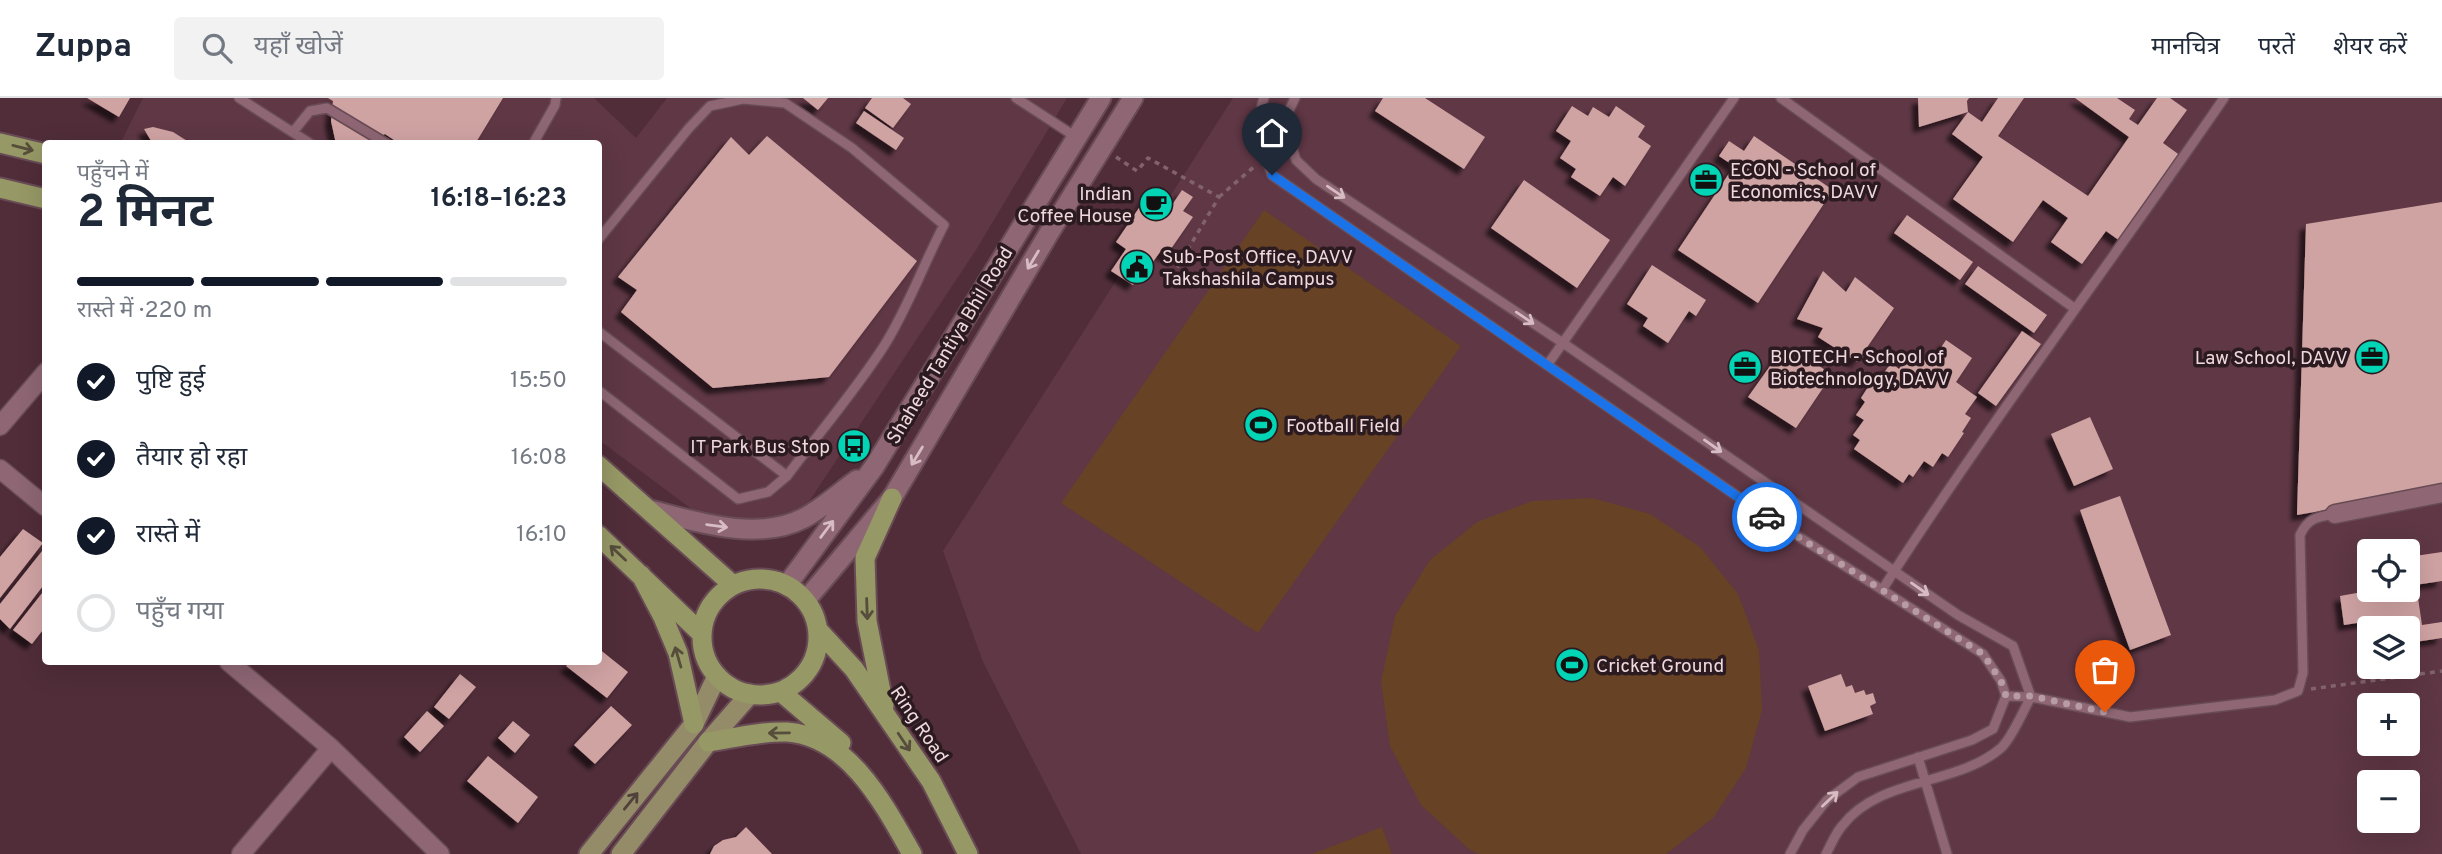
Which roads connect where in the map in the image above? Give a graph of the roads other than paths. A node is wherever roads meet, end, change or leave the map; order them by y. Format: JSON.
{"nodes":[{"id":1,"x":239,"y":98,"type":"edge"},
{"id":2,"x":556,"y":98,"type":"edge"},
{"id":3,"x":1016,"y":98,"type":"edge"},
{"id":4,"x":1101,"y":98,"type":"edge"},
{"id":5,"x":1133,"y":98,"type":"edge"},
{"id":6,"x":1264,"y":98,"type":"edge"},
{"id":7,"x":1295,"y":98,"type":"edge"},
{"id":8,"x":1734,"y":98,"type":"edge"},
{"id":9,"x":1781,"y":98,"type":"edge"},
{"id":10,"x":2224,"y":98,"type":"edge"},
{"id":11,"x":293,"y":132,"type":"junction"},
{"id":12,"x":1076,"y":137,"type":"junction"},
{"id":13,"x":306,"y":140,"type":"edge"},
{"id":14,"x":380,"y":140,"type":"edge"},
{"id":15,"x":535,"y":140,"type":"edge"},
{"id":16,"x":0,"y":143,"type":"edge"},
{"id":17,"x":1102,"y":149,"type":"junction"},
{"id":18,"x":42,"y":153,"type":"edge"},
{"id":19,"x":0,"y":188,"type":"edge"},
{"id":20,"x":42,"y":198,"type":"edge"},
{"id":21,"x":602,"y":235,"type":"edge"},
{"id":22,"x":2074,"y":308,"type":"junction"},
{"id":23,"x":602,"y":334,"type":"edge"},
{"id":24,"x":1563,"y":343,"type":"junction"},
{"id":25,"x":1548,"y":364,"type":"junction"},
{"id":26,"x":42,"y":377,"type":"edge"},
{"id":27,"x":602,"y":393,"type":"edge"},
{"id":28,"x":0,"y":426,"type":"edge"},
{"id":29,"x":874,"y":467,"type":"junction"},
{"id":30,"x":0,"y":469,"type":"edge"},
{"id":31,"x":602,"y":469,"type":"edge"},
{"id":32,"x":787,"y":476,"type":"junction"},
{"id":33,"x":2442,"y":494,"type":"edge"},
{"id":34,"x":892,"y":498,"type":"junction"},
{"id":35,"x":42,"y":504,"type":"edge"},
{"id":36,"x":650,"y":510,"type":"junction"},
{"id":37,"x":2335,"y":514,"type":"joint"},
{"id":38,"x":602,"y":539,"type":"edge"},
{"id":39,"x":1894,"y":571,"type":"junction"},
{"id":40,"x":641,"y":575,"type":"junction"},
{"id":41,"x":787,"y":584,"type":"junction"},
{"id":42,"x":733,"y":585,"type":"junction"},
{"id":43,"x":1882,"y":590,"type":"junction"},
{"id":44,"x":806,"y":600,"type":"junction"},
{"id":45,"x":818,"y":630,"type":"junction"},
{"id":46,"x":702,"y":634,"type":"junction"},
{"id":47,"x":233,"y":665,"type":"edge"},
{"id":48,"x":717,"y":676,"type":"junction"},
{"id":49,"x":781,"y":692,"type":"junction"},
{"id":50,"x":750,"y":694,"type":"junction"},
{"id":51,"x":2006,"y":696,"type":"junction"},
{"id":52,"x":2031,"y":696,"type":"junction"},
{"id":53,"x":886,"y":715,"type":"junction"},
{"id":54,"x":694,"y":724,"type":"junction"},
{"id":55,"x":708,"y":742,"type":"junction"},
{"id":56,"x":331,"y":748,"type":"junction"},
{"id":57,"x":1918,"y":757,"type":"junction"},
{"id":58,"x":1926,"y":780,"type":"junction"},
{"id":59,"x":241,"y":854,"type":"edge"},
{"id":60,"x":440,"y":854,"type":"edge"},
{"id":61,"x":589,"y":854,"type":"edge"},
{"id":62,"x":621,"y":854,"type":"edge"},
{"id":63,"x":912,"y":854,"type":"edge"},
{"id":64,"x":924,"y":854,"type":"edge"},
{"id":65,"x":968,"y":854,"type":"edge"},
{"id":66,"x":1790,"y":854,"type":"edge"},
{"id":67,"x":1826,"y":854,"type":"edge"},
{"id":68,"x":1947,"y":854,"type":"edge"}],
"edges":[{"from":1,"to":11,"type":"lane"},
{"from":2,"to":15,"type":"lane"},
{"from":3,"to":12,"type":"lane"},
{"from":4,"to":12,"type":"main road","name":"Shaheed Tantiya Bhil Road"},
{"from":5,"to":17,"type":"main road"},
{"from":6,"to":25,"type":"lane"},
{"from":7,"to":24,"type":"lane","one_way":true},
{"from":8,"to":24,"type":"lane"},
{"from":9,"to":22,"type":"lane"},
{"from":10,"to":22,"type":"lane"},
{"from":11,"to":13,"type":"lane"},
{"from":11,"to":14,"type":"lane"},
{"from":12,"to":17,"type":"main road"},
{"from":12,"to":29,"type":"main road","name":"Shaheed Tantiya Bhil Road"},
{"from":16,"to":18,"type":"highway","one_way":true},
{"from":17,"to":34,"type":"main road","one_way":true},
{"from":19,"to":20,"type":"highway"},
{"from":21,"to":32,"type":"lane"},
{"from":22,"to":39,"type":"lane"},
{"from":23,"to":32,"type":"lane"},
{"from":24,"to":25,"type":"lane"},
{"from":24,"to":39,"type":"lane","one_way":true},
{"from":25,"to":43,"type":"lane"},
{"from":26,"to":28,"type":"street"},
{"from":27,"to":32,"type":"lane"},
{"from":36,"to":29,"type":"main road","one_way":true},
{"from":41,"to":29,"type":"main road","name":"Shaheed Tantiya Bhil Road","one_way":true},
{"from":30,"to":35,"type":"street"},
{"from":31,"to":36,"type":"highway"},
{"from":33,"to":37,"type":"street"},
{"from":34,"to":44,"type":"main road"},
{"from":34,"to":53,"type":"highway","one_way":true},
{"from":36,"to":42,"type":"highway"},
{"from":37,"to":52,"type":"lane"},
{"from":40,"to":38,"type":"highway","one_way":true},
{"from":39,"to":43,"type":"lane"},
{"from":39,"to":52,"type":"lane","one_way":true},
{"from":40,"to":46,"type":"highway"},
{"from":54,"to":40,"type":"highway","one_way":true},
{"from":41,"to":42,"type":"highway"},
{"from":41,"to":44,"type":"highway"},
{"from":42,"to":46,"type":"highway"},
{"from":43,"to":51,"type":"lane"},
{"from":44,"to":45,"type":"highway"},
{"from":45,"to":49,"type":"highway"},
{"from":45,"to":53,"type":"highway","name":"Ring Road"},
{"from":46,"to":48,"type":"highway"},
{"from":47,"to":56,"type":"street"},
{"from":48,"to":50,"type":"highway"},
{"from":48,"to":54,"type":"main road"},
{"from":49,"to":50,"type":"highway"},
{"from":49,"to":64,"type":"highway"},
{"from":50,"to":55,"type":"main road"},
{"from":51,"to":52,"type":"lane"},
{"from":51,"to":57,"type":"lane"},
{"from":52,"to":58,"type":"lane"},
{"from":53,"to":65,"type":"highway","name":"Ring Road","one_way":true},
{"from":61,"to":54,"type":"main road","one_way":true},
{"from":55,"to":62,"type":"main road"},
{"from":63,"to":55,"type":"highway","one_way":true},
{"from":56,"to":59,"type":"street"},
{"from":56,"to":60,"type":"street"},
{"from":57,"to":58,"type":"lane"},
{"from":66,"to":57,"type":"lane","one_way":true},
{"from":58,"to":67,"type":"lane"},
{"from":58,"to":68,"type":"lane"}]}
